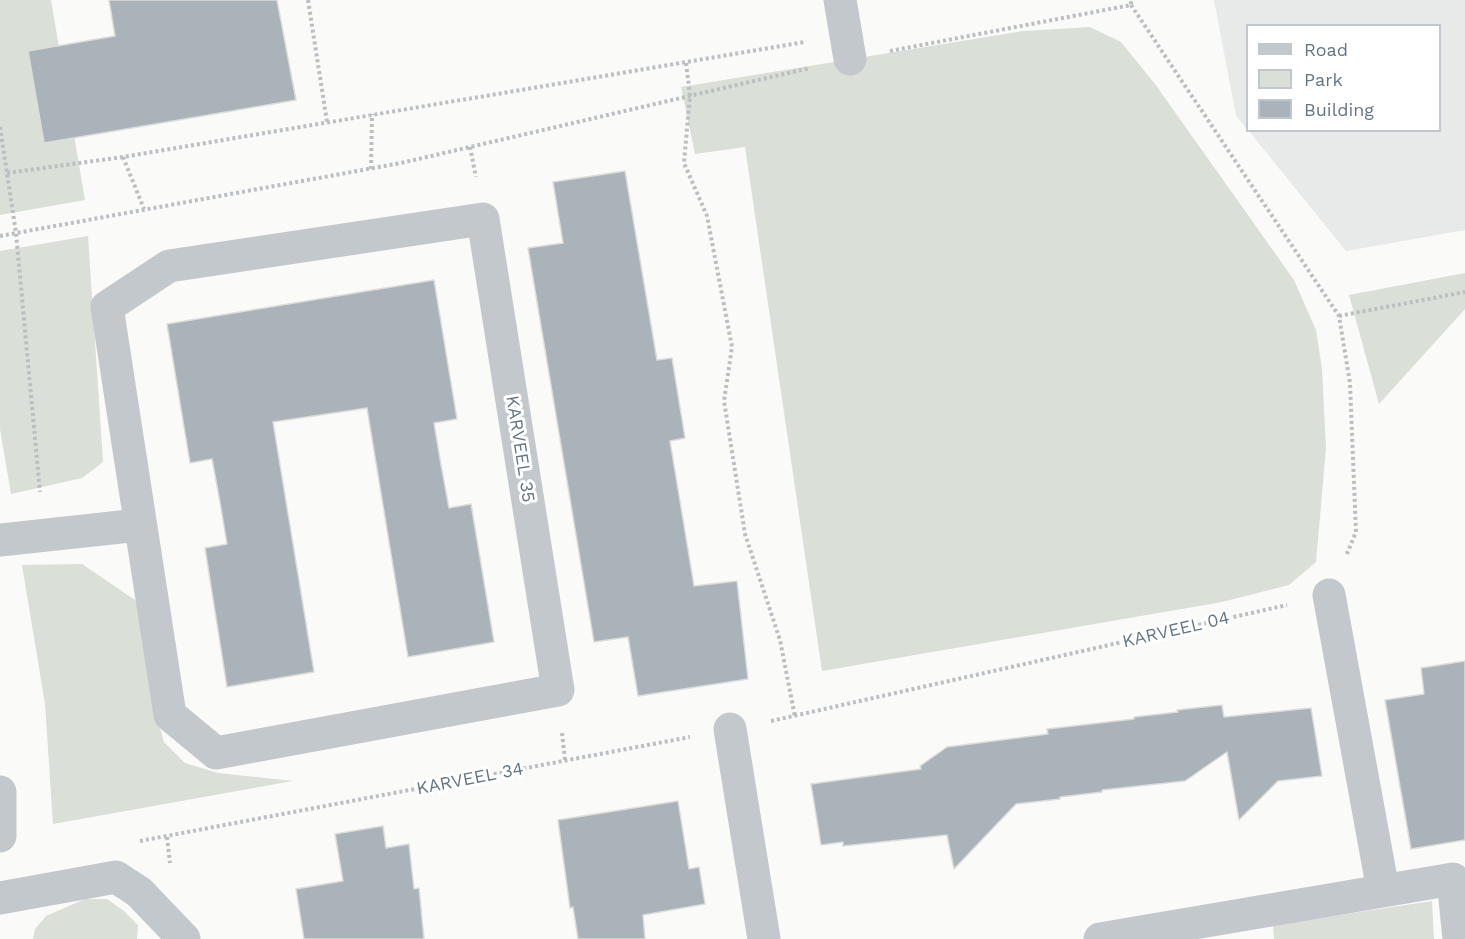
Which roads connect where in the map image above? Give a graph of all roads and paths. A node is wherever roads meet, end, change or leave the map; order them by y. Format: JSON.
{"nodes":[{"id":1,"x":308,"y":0,"type":"edge"},
{"id":2,"x":840,"y":0,"type":"edge"},
{"id":3,"x":1131,"y":2,"type":"edge"},
{"id":4,"x":848,"y":47,"type":"junction"},
{"id":5,"x":686,"y":63,"type":"junction"},
{"id":6,"x":690,"y":95,"type":"junction"},
{"id":7,"x":372,"y":114,"type":"junction"},
{"id":8,"x":327,"y":122,"type":"junction"},
{"id":9,"x":0,"y":127,"type":"edge"},
{"id":10,"x":123,"y":157,"type":"junction"},
{"id":11,"x":371,"y":169,"type":"junction"},
{"id":12,"x":7,"y":173,"type":"junction"},
{"id":13,"x":144,"y":210,"type":"junction"},
{"id":14,"x":16,"y":233,"type":"junction"},
{"id":15,"x":0,"y":236,"type":"edge"},
{"id":16,"x":1465,"y":292,"type":"edge"},
{"id":17,"x":1339,"y":316,"type":"junction"},
{"id":18,"x":139,"y":525,"type":"junction"},
{"id":19,"x":44,"y":535,"type":"junction"},
{"id":20,"x":0,"y":540,"type":"edge"},
{"id":21,"x":1329,"y":595,"type":"junction"},
{"id":22,"x":795,"y":717,"type":"junction"},
{"id":23,"x":730,"y":729,"type":"junction"},
{"id":24,"x":0,"y":792,"type":"edge"},
{"id":25,"x":0,"y":836,"type":"edge"},
{"id":26,"x":134,"y":842,"type":"dead end"},
{"id":27,"x":1383,"y":890,"type":"junction"},
{"id":28,"x":0,"y":898,"type":"edge"},
{"id":29,"x":1254,"y":926,"type":"edge"},
{"id":30,"x":184,"y":939,"type":"edge"},
{"id":31,"x":764,"y":939,"type":"edge"},
{"id":32,"x":1100,"y":939,"type":"edge"},
{"id":33,"x":1459,"y":939,"type":"edge"}],
"edges":[{"from":1,"to":8,"type":"path"},
{"from":2,"to":4,"type":"street"},
{"from":3,"to":4,"type":"path"},
{"from":3,"to":17,"type":"path"},
{"from":4,"to":5,"type":"path"},
{"from":4,"to":6,"type":"path"},
{"from":5,"to":6,"type":"path"},
{"from":5,"to":7,"type":"path"},
{"from":6,"to":11,"type":"path"},
{"from":6,"to":22,"type":"path"},
{"from":7,"to":8,"type":"path"},
{"from":7,"to":11,"type":"path"},
{"from":8,"to":10,"type":"path"},
{"from":9,"to":12,"type":"path"},
{"from":10,"to":12,"type":"path"},
{"from":10,"to":13,"type":"path"},
{"from":11,"to":13,"type":"path"},
{"from":12,"to":14,"type":"path"},
{"from":13,"to":14,"type":"path"},
{"from":14,"to":15,"type":"path"},
{"from":14,"to":19,"type":"path"},
{"from":16,"to":17,"type":"path"},
{"from":17,"to":21,"type":"path"},
{"from":18,"to":18,"type":"street","name":"KARVEEL 35"},
{"from":18,"to":19,"type":"street"},
{"from":19,"to":20,"type":"street"},
{"from":21,"to":22,"type":"path","name":"KARVEEL 04"},
{"from":21,"to":27,"type":"street"},
{"from":22,"to":23,"type":"path","name":"KARVEEL 04"},
{"from":23,"to":26,"type":"path","name":"KARVEEL 34"},
{"from":23,"to":31,"type":"street"},
{"from":24,"to":25,"type":"street"},
{"from":27,"to":29,"type":"street"},
{"from":27,"to":33,"type":"street"},
{"from":28,"to":30,"type":"street"},
{"from":29,"to":32,"type":"street"}]}
